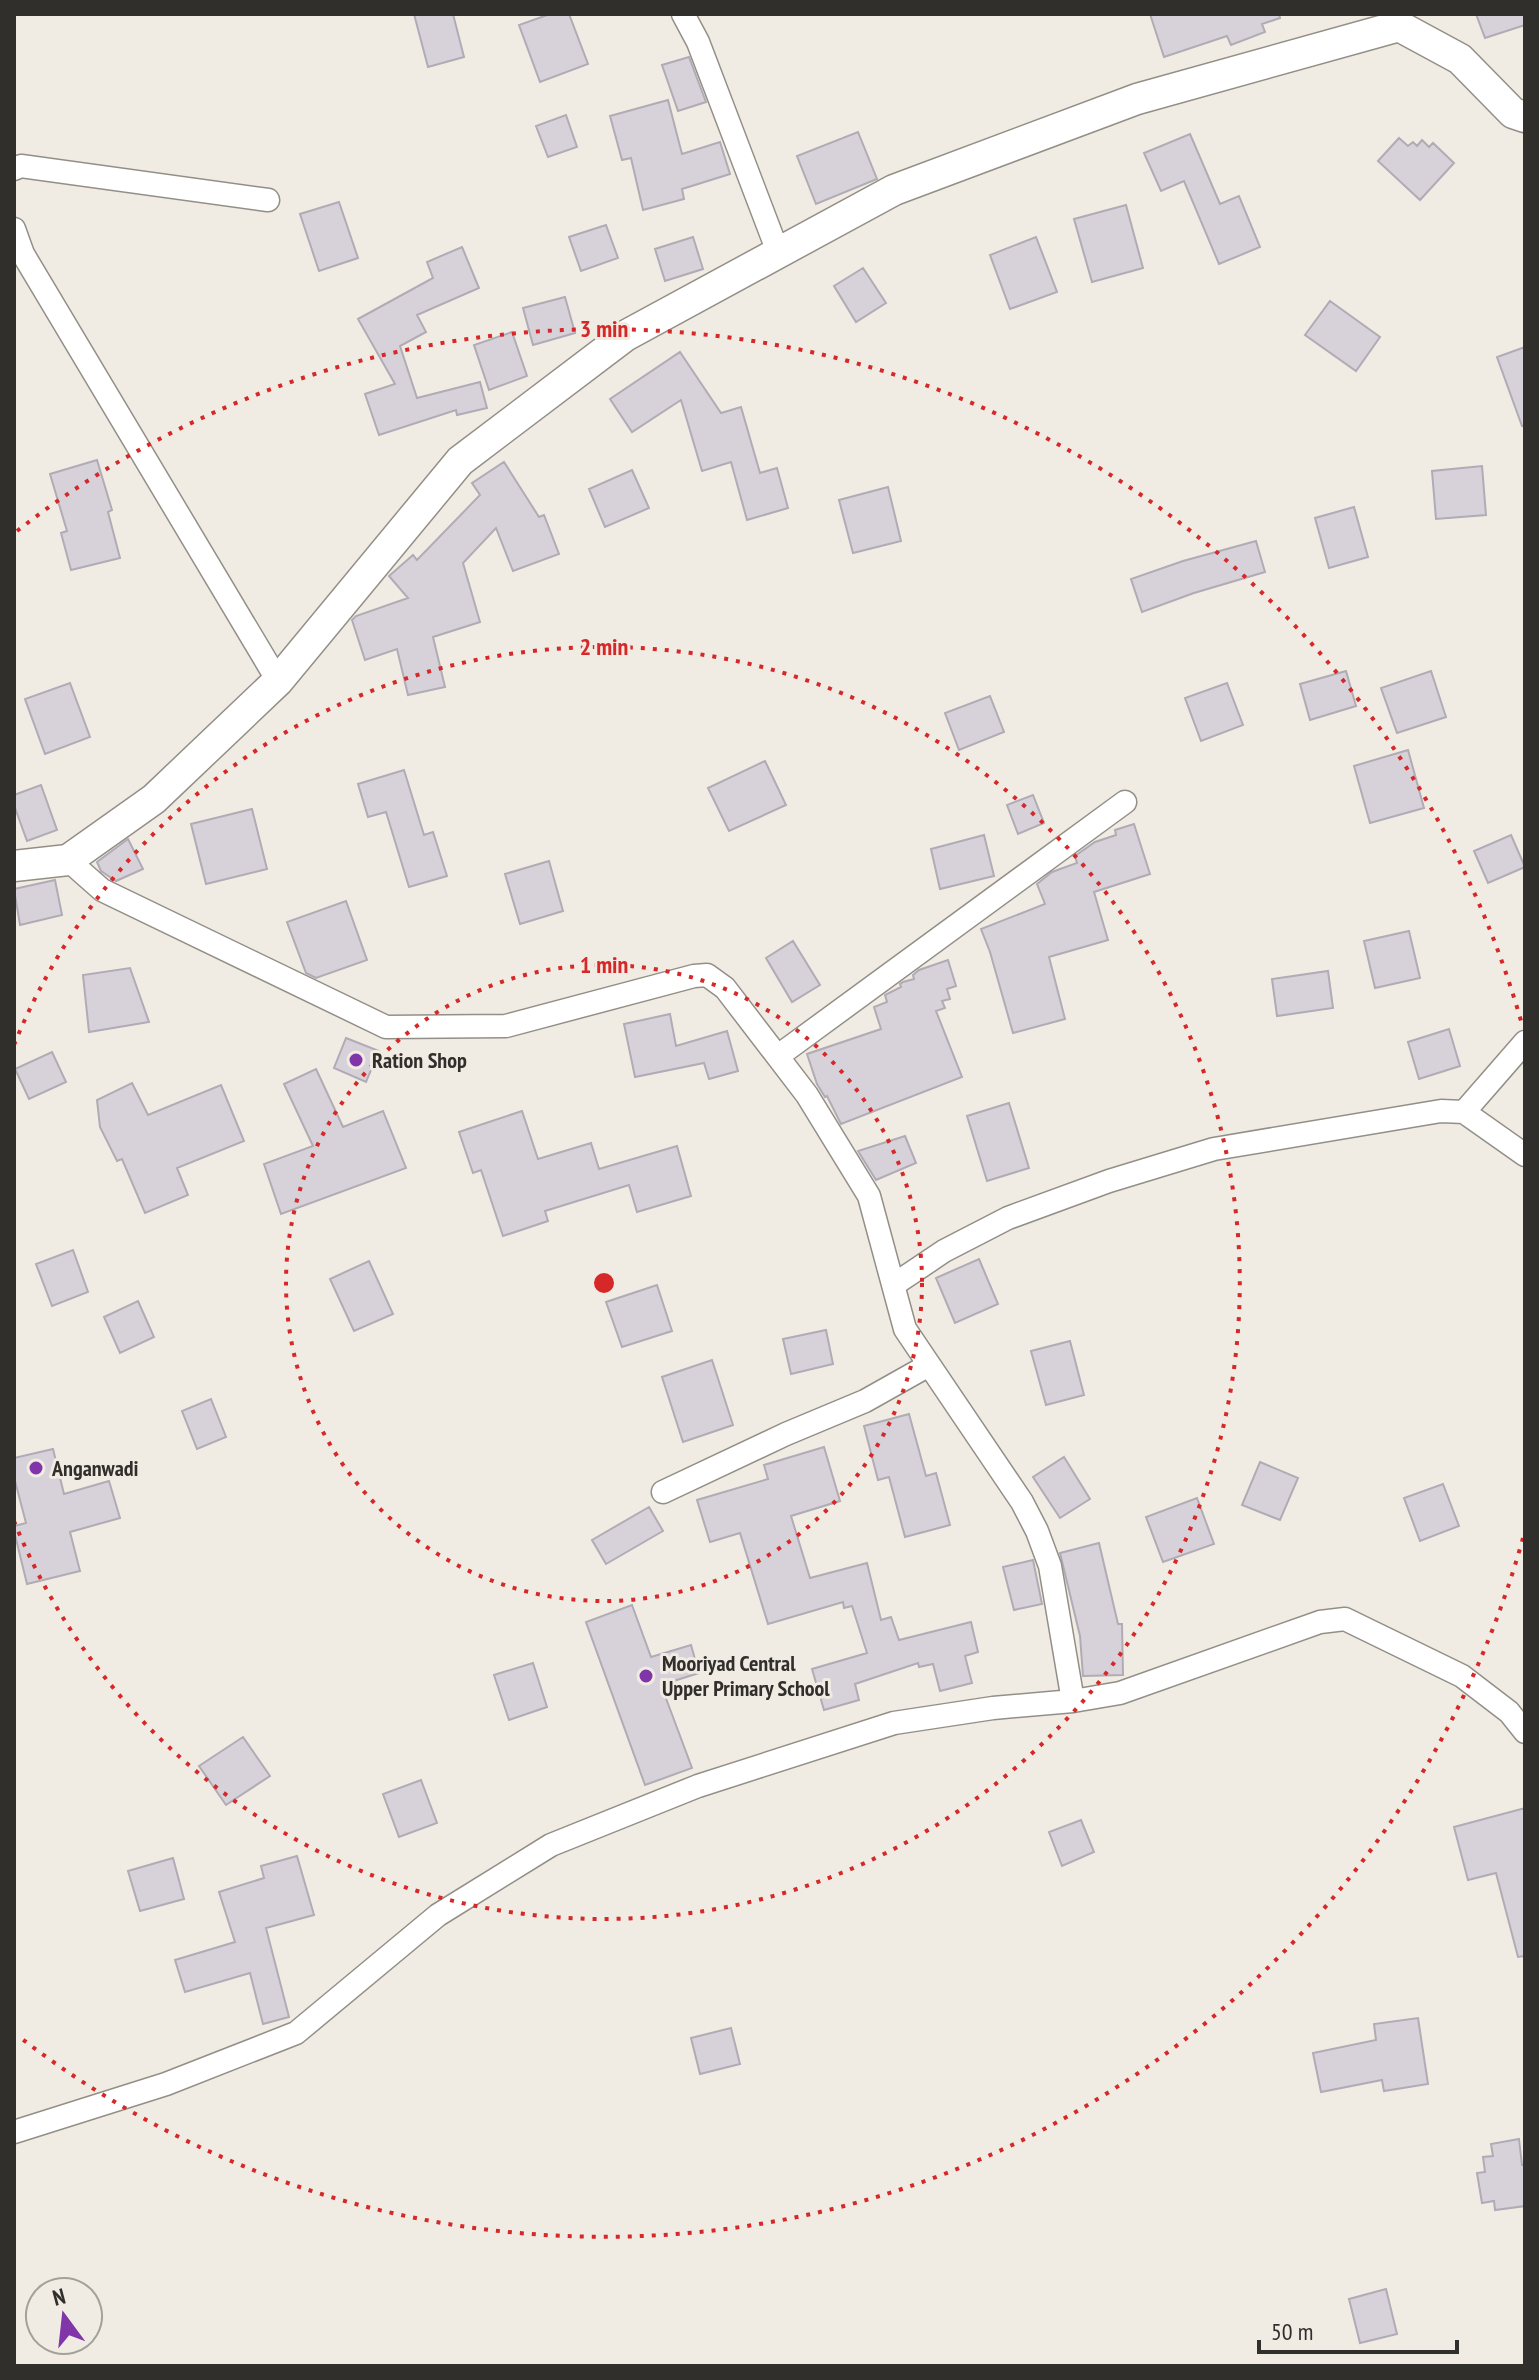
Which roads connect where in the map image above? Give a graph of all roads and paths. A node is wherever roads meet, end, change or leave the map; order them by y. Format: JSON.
{"nodes":[{"id":1,"x":683,"y":14,"type":"edge"},
{"id":2,"x":1525,"y":117,"type":"edge"},
{"id":3,"x":14,"y":169,"type":"edge"},
{"id":4,"x":268,"y":200,"type":"dead end"},
{"id":5,"x":14,"y":229,"type":"edge"},
{"id":6,"x":778,"y":252,"type":"junction"},
{"id":7,"x":278,"y":681,"type":"junction"},
{"id":8,"x":1125,"y":802,"type":"dead end"},
{"id":9,"x":68,"y":860,"type":"junction"},
{"id":10,"x":14,"y":866,"type":"edge"},
{"id":11,"x":1525,"y":1042,"type":"edge"},
{"id":12,"x":778,"y":1056,"type":"junction"},
{"id":13,"x":1464,"y":1112,"type":"junction"},
{"id":14,"x":1525,"y":1155,"type":"edge"},
{"id":15,"x":895,"y":1284,"type":"junction"},
{"id":16,"x":929,"y":1365,"type":"junction"},
{"id":17,"x":663,"y":1492,"type":"dead end"},
{"id":18,"x":1073,"y":1701,"type":"junction"},
{"id":19,"x":1525,"y":1732,"type":"edge"},
{"id":20,"x":14,"y":2132,"type":"edge"}],
"edges":[{"from":1,"to":6,"type":"street"},
{"from":2,"to":6,"type":"main road"},
{"from":3,"to":4,"type":"street"},
{"from":5,"to":7,"type":"street"},
{"from":6,"to":7,"type":"main road"},
{"from":7,"to":9,"type":"main road"},
{"from":8,"to":12,"type":"street"},
{"from":9,"to":10,"type":"main road"},
{"from":9,"to":12,"type":"street"},
{"from":11,"to":13,"type":"street"},
{"from":12,"to":15,"type":"street"},
{"from":13,"to":14,"type":"street"},
{"from":13,"to":15,"type":"street"},
{"from":15,"to":16,"type":"street"},
{"from":16,"to":17,"type":"street"},
{"from":16,"to":18,"type":"street"},
{"from":18,"to":19,"type":"street"},
{"from":18,"to":20,"type":"street"}]}
